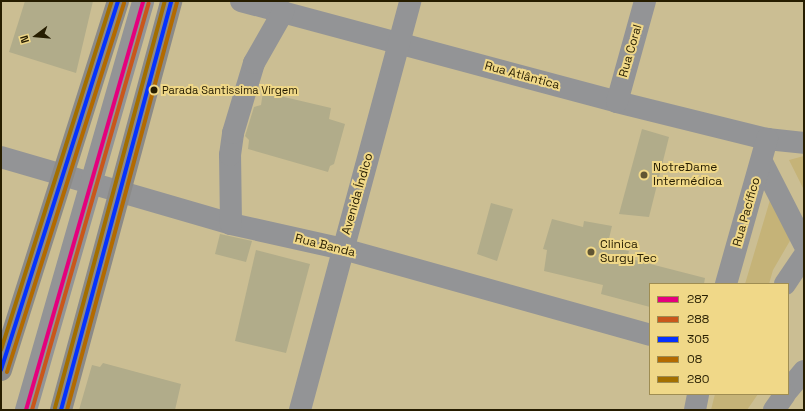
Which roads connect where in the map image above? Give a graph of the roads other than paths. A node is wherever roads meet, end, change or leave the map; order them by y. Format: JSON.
{"nodes":[{"id":1,"x":118,"y":1,"type":"edge"},
{"id":2,"x":143,"y":1,"type":"edge"},
{"id":3,"x":171,"y":1,"type":"edge"},
{"id":4,"x":241,"y":1,"type":"edge"},
{"id":5,"x":410,"y":1,"type":"edge"},
{"id":6,"x":645,"y":1,"type":"edge"},
{"id":7,"x":283,"y":12,"type":"junction"},
{"id":8,"x":398,"y":42,"type":"junction"},
{"id":9,"x":617,"y":102,"type":"junction"},
{"id":10,"x":767,"y":139,"type":"junction"},
{"id":11,"x":804,"y":143,"type":"edge"},
{"id":12,"x":1,"y":157,"type":"edge"},
{"id":13,"x":762,"y":162,"type":"junction"},
{"id":14,"x":63,"y":174,"type":"junction"},
{"id":15,"x":90,"y":181,"type":"junction"},
{"id":16,"x":120,"y":191,"type":"junction"},
{"id":17,"x":231,"y":224,"type":"junction"},
{"id":18,"x":804,"y":244,"type":"edge"},
{"id":19,"x":343,"y":249,"type":"junction"},
{"id":20,"x":804,"y":256,"type":"edge"},
{"id":21,"x":726,"y":283,"type":"edge"},
{"id":22,"x":786,"y":283,"type":"edge"},
{"id":23,"x":649,"y":335,"type":"edge"},
{"id":24,"x":1,"y":370,"type":"edge"},
{"id":25,"x":698,"y":395,"type":"edge"},
{"id":26,"x":784,"y":395,"type":"edge"},
{"id":27,"x":26,"y":410,"type":"edge"},
{"id":28,"x":61,"y":410,"type":"edge"},
{"id":29,"x":300,"y":410,"type":"edge"},
{"id":30,"x":695,"y":410,"type":"edge"},
{"id":31,"x":774,"y":410,"type":"edge"}],
"edges":[{"from":1,"to":14,"type":"main road"},
{"from":2,"to":15,"type":"street"},
{"from":3,"to":16,"type":"main road"},
{"from":4,"to":7,"type":"street","name":"Rua Atlântica"},
{"from":5,"to":8,"type":"street","name":"Avenida Índico"},
{"from":6,"to":9,"type":"street","name":"Rua Coral"},
{"from":7,"to":8,"type":"street","name":"Rua Atlântica"},
{"from":7,"to":17,"type":"street"},
{"from":8,"to":9,"type":"street","name":"Rua Atlântica"},
{"from":8,"to":19,"type":"street","name":"Avenida Índico"},
{"from":9,"to":10,"type":"street","name":"Rua Atlântica"},
{"from":10,"to":11,"type":"street","name":"Rua Atlântica"},
{"from":10,"to":13,"type":"street","name":"Rua Pacífico"},
{"from":12,"to":14,"type":"street","name":"Rua Banda"},
{"from":13,"to":18,"type":"street"},
{"from":13,"to":21,"type":"street","name":"Rua Pacífico"},
{"from":14,"to":15,"type":"street","name":"Rua Banda"},
{"from":14,"to":24,"type":"main road"},
{"from":15,"to":16,"type":"street","name":"Rua Banda"},
{"from":15,"to":27,"type":"street"},
{"from":16,"to":17,"type":"street","name":"Rua Banda"},
{"from":16,"to":28,"type":"main road"},
{"from":17,"to":19,"type":"street","name":"Rua Banda"},
{"from":19,"to":23,"type":"street","name":"Rua Banda"},
{"from":19,"to":29,"type":"street","name":"Avenida Índico"},
{"from":20,"to":22,"type":"street"},
{"from":25,"to":30,"type":"street"},
{"from":26,"to":31,"type":"street"}]}
